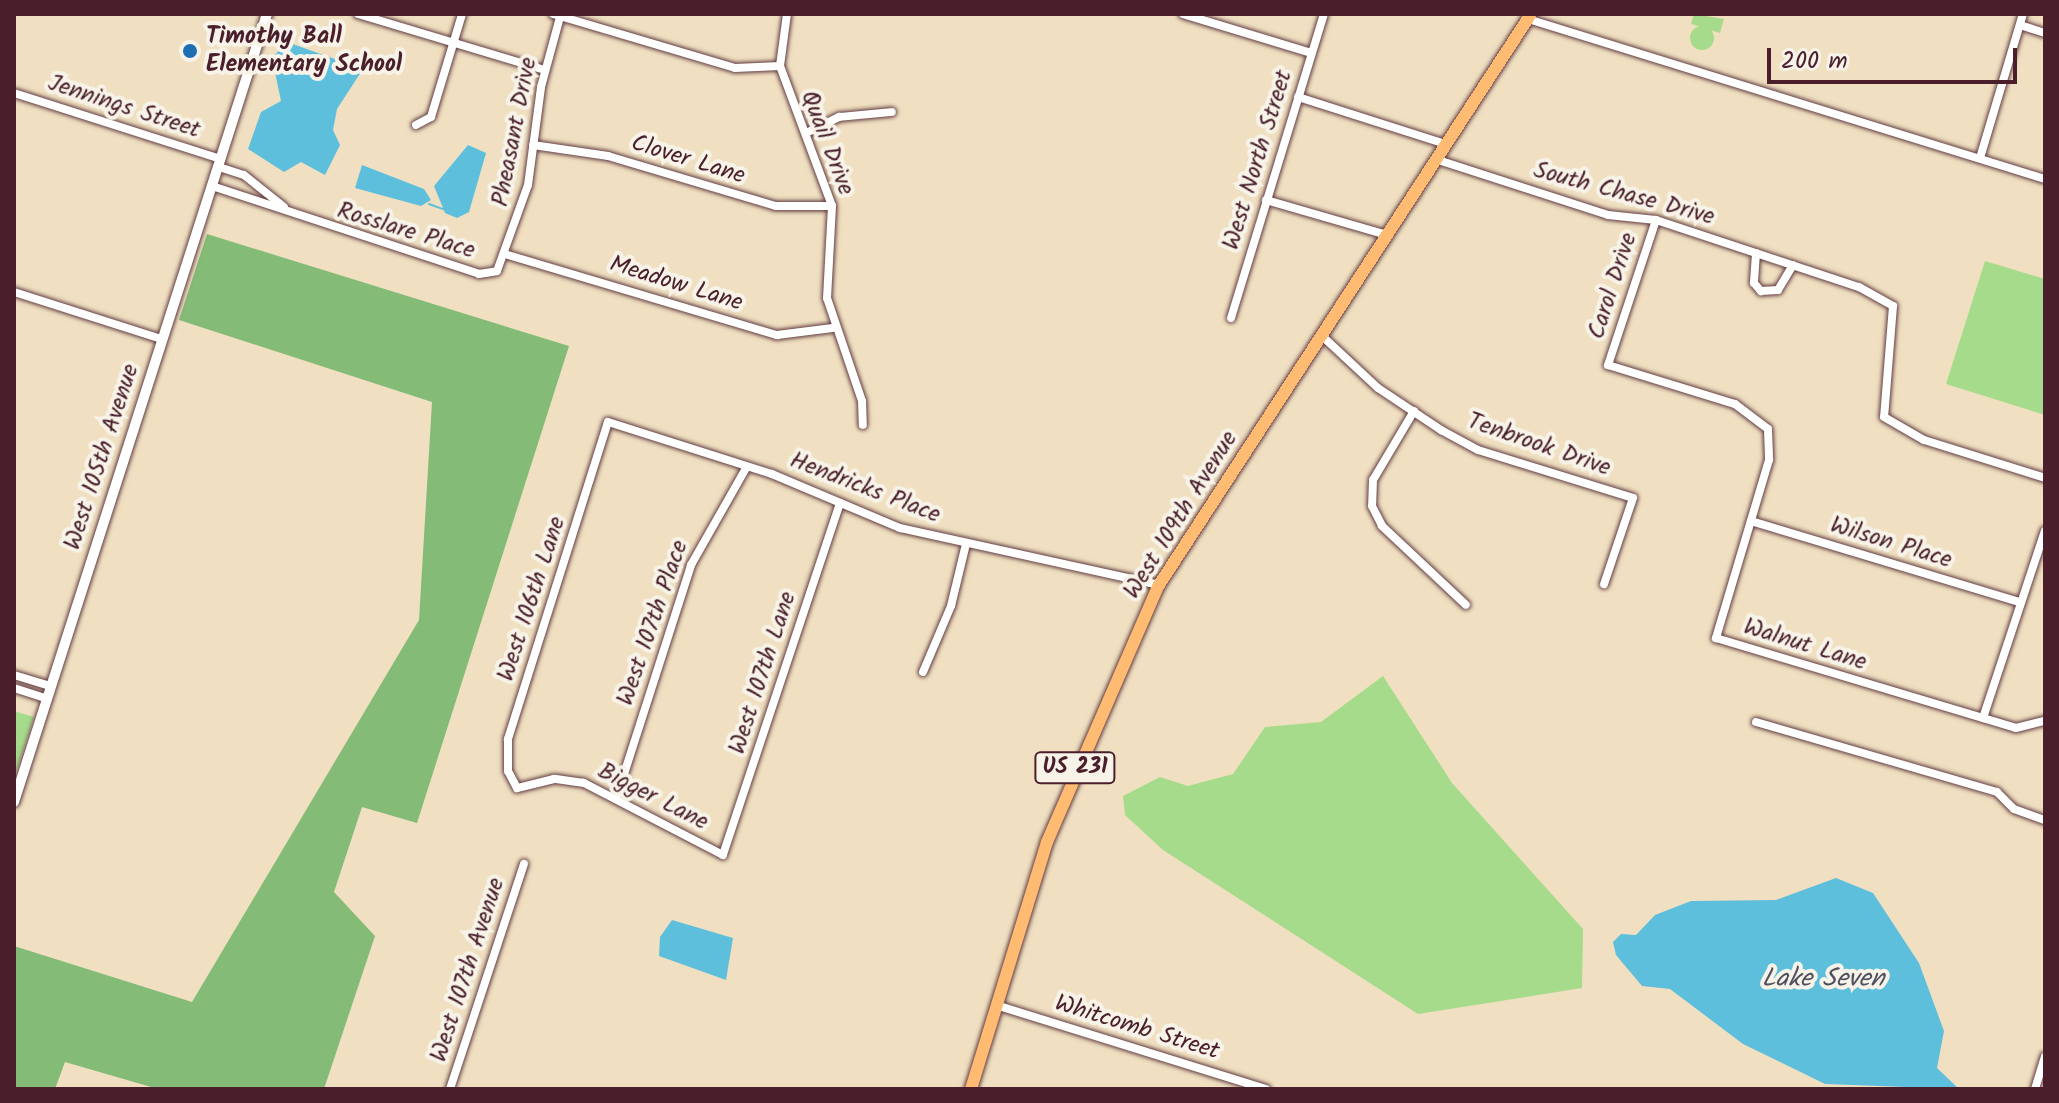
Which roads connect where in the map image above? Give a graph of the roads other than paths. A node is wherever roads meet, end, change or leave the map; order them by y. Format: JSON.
{"nodes":[{"id":1,"x":267,"y":14,"type":"edge"},
{"id":2,"x":358,"y":14,"type":"edge"},
{"id":3,"x":462,"y":14,"type":"edge"},
{"id":4,"x":787,"y":14,"type":"edge"},
{"id":5,"x":1183,"y":14,"type":"edge"},
{"id":6,"x":1324,"y":14,"type":"edge"},
{"id":7,"x":2023,"y":14,"type":"edge"},
{"id":8,"x":557,"y":16,"type":"edge"},
{"id":9,"x":1194,"y":16,"type":"edge"},
{"id":10,"x":1530,"y":16,"type":"edge"},
{"id":11,"x":2020,"y":25,"type":"junction"},
{"id":12,"x":2045,"y":33,"type":"edge"},
{"id":13,"x":454,"y":42,"type":"junction"},
{"id":14,"x":1311,"y":53,"type":"junction"},
{"id":15,"x":780,"y":66,"type":"junction"},
{"id":16,"x":545,"y":70,"type":"junction"},
{"id":17,"x":14,"y":93,"type":"edge"},
{"id":18,"x":1298,"y":97,"type":"junction"},
{"id":19,"x":892,"y":112,"type":"dead end"},
{"id":20,"x":416,"y":125,"type":"dead end"},
{"id":21,"x":806,"y":133,"type":"junction"},
{"id":22,"x":1445,"y":144,"type":"junction"},
{"id":23,"x":533,"y":145,"type":"junction"},
{"id":24,"x":1980,"y":158,"type":"junction"},
{"id":25,"x":1435,"y":159,"type":"junction"},
{"id":26,"x":220,"y":163,"type":"junction"},
{"id":27,"x":2045,"y":179,"type":"edge"},
{"id":28,"x":212,"y":186,"type":"junction"},
{"id":29,"x":1266,"y":200,"type":"junction"},
{"id":30,"x":832,"y":206,"type":"junction"},
{"id":31,"x":287,"y":211,"type":"junction"},
{"id":32,"x":1656,"y":220,"type":"junction"},
{"id":33,"x":1387,"y":235,"type":"junction"},
{"id":34,"x":1756,"y":253,"type":"junction"},
{"id":35,"x":508,"y":255,"type":"junction"},
{"id":36,"x":1793,"y":265,"type":"junction"},
{"id":37,"x":14,"y":292,"type":"edge"},
{"id":38,"x":1231,"y":318,"type":"dead end"},
{"id":39,"x":833,"y":328,"type":"junction"},
{"id":40,"x":1321,"y":335,"type":"junction"},
{"id":41,"x":161,"y":339,"type":"junction"},
{"id":42,"x":1414,"y":411,"type":"junction"},
{"id":43,"x":608,"y":422,"type":"joint"},
{"id":44,"x":863,"y":425,"type":"dead end"},
{"id":45,"x":1768,"y":429,"type":"joint"},
{"id":46,"x":746,"y":468,"type":"junction"},
{"id":47,"x":2045,"y":478,"type":"edge"},
{"id":48,"x":840,"y":503,"type":"junction"},
{"id":49,"x":1751,"y":521,"type":"junction"},
{"id":50,"x":2045,"y":531,"type":"edge"},
{"id":51,"x":966,"y":544,"type":"junction"},
{"id":52,"x":1604,"y":584,"type":"dead end"},
{"id":53,"x":1159,"y":585,"type":"junction"},
{"id":54,"x":2020,"y":602,"type":"junction"},
{"id":55,"x":1466,"y":605,"type":"dead end"},
{"id":56,"x":923,"y":672,"type":"dead end"},
{"id":57,"x":14,"y":675,"type":"edge"},
{"id":58,"x":51,"y":686,"type":"junction"},
{"id":59,"x":14,"y":688,"type":"edge"},
{"id":60,"x":47,"y":699,"type":"junction"},
{"id":61,"x":1983,"y":718,"type":"junction"},
{"id":62,"x":2045,"y":721,"type":"edge"},
{"id":63,"x":1756,"y":722,"type":"dead end"},
{"id":64,"x":517,"y":788,"type":"joint"},
{"id":65,"x":616,"y":799,"type":"junction"},
{"id":66,"x":14,"y":802,"type":"edge"},
{"id":67,"x":2045,"y":820,"type":"edge"},
{"id":68,"x":723,"y":855,"type":"joint"},
{"id":69,"x":524,"y":864,"type":"dead end"},
{"id":70,"x":996,"y":1005,"type":"junction"},
{"id":71,"x":2045,"y":1057,"type":"edge"},
{"id":72,"x":450,"y":1089,"type":"edge"},
{"id":73,"x":971,"y":1089,"type":"edge"},
{"id":74,"x":1266,"y":1089,"type":"edge"},
{"id":75,"x":2035,"y":1089,"type":"edge"}],
"edges":[{"from":1,"to":26,"type":"street","name":"West 105th Avenue"},
{"from":2,"to":13,"type":"street"},
{"from":3,"to":13,"type":"street"},
{"from":4,"to":15,"type":"street","name":"Quail Drive"},
{"from":5,"to":9,"type":"street"},
{"from":6,"to":14,"type":"street","name":"West North Street"},
{"from":7,"to":11,"type":"street"},
{"from":8,"to":15,"type":"street"},
{"from":8,"to":16,"type":"street","name":"Pheasant Drive"},
{"from":9,"to":14,"type":"street"},
{"from":10,"to":22,"type":"main road","name":"West 109th Avenue","number":"US 231"},
{"from":10,"to":24,"type":"street"},
{"from":11,"to":12,"type":"street"},
{"from":11,"to":24,"type":"street"},
{"from":13,"to":16,"type":"street"},
{"from":13,"to":20,"type":"street"},
{"from":14,"to":18,"type":"street","name":"West North Street"},
{"from":15,"to":21,"type":"street","name":"Quail Drive"},
{"from":16,"to":23,"type":"street","name":"Pheasant Drive"},
{"from":17,"to":26,"type":"street","name":"Jennings Street"},
{"from":18,"to":22,"type":"street"},
{"from":18,"to":29,"type":"street","name":"West North Street"},
{"from":19,"to":21,"type":"street"},
{"from":21,"to":30,"type":"street","name":"Quail Drive"},
{"from":22,"to":25,"type":"main road","name":"West 109th Avenue","number":"US 231"},
{"from":23,"to":30,"type":"street","name":"Clover Lane"},
{"from":23,"to":35,"type":"street","name":"Pheasant Drive"},
{"from":24,"to":27,"type":"street"},
{"from":25,"to":32,"type":"street","name":"South Chase Drive"},
{"from":25,"to":33,"type":"main road","name":"West 109th Avenue","number":"US 231"},
{"from":26,"to":28,"type":"street","name":"West 105th Avenue"},
{"from":26,"to":31,"type":"street","name":"Rosslare Place"},
{"from":28,"to":31,"type":"street","name":"Rosslare Place"},
{"from":28,"to":41,"type":"street","name":"West 105th Avenue"},
{"from":29,"to":33,"type":"street"},
{"from":29,"to":38,"type":"street","name":"West North Street"},
{"from":30,"to":39,"type":"street","name":"Quail Drive"},
{"from":31,"to":35,"type":"street","name":"Rosslare Place"},
{"from":32,"to":34,"type":"street","name":"South Chase Drive"},
{"from":32,"to":45,"type":"street","name":"Carol Drive"},
{"from":33,"to":40,"type":"main road","name":"West 109th Avenue","number":"US 231"},
{"from":34,"to":36,"type":"street","name":"South Chase Drive"},
{"from":34,"to":36,"type":"street"},
{"from":35,"to":39,"type":"street","name":"Meadow Lane"},
{"from":36,"to":47,"type":"street","name":"South Chase Drive"},
{"from":37,"to":41,"type":"street"},
{"from":39,"to":44,"type":"street","name":"Quail Drive"},
{"from":40,"to":42,"type":"street","name":"Tenbrook Drive"},
{"from":40,"to":53,"type":"main road","name":"West 109th Avenue","number":"US 231"},
{"from":41,"to":58,"type":"street","name":"West 105th Avenue"},
{"from":42,"to":52,"type":"street","name":"Tenbrook Drive"},
{"from":42,"to":55,"type":"street"},
{"from":43,"to":46,"type":"street","name":"Hendricks Place"},
{"from":43,"to":64,"type":"street","name":"West 106th Lane"},
{"from":45,"to":49,"type":"street","name":"Walnut Lane"},
{"from":46,"to":48,"type":"street","name":"Hendricks Place"},
{"from":46,"to":65,"type":"street","name":"West 107th Place"},
{"from":48,"to":51,"type":"street","name":"Hendricks Place"},
{"from":48,"to":68,"type":"street","name":"West 107th Lane"},
{"from":49,"to":54,"type":"street","name":"Wilson Place"},
{"from":49,"to":61,"type":"street","name":"Walnut Lane"},
{"from":50,"to":54,"type":"street"},
{"from":51,"to":53,"type":"street","name":"Hendricks Place"},
{"from":51,"to":56,"type":"street"},
{"from":53,"to":70,"type":"main road","name":"West 109th Avenue","number":"US 231"},
{"from":54,"to":61,"type":"street"},
{"from":57,"to":58,"type":"street"},
{"from":58,"to":60,"type":"street","name":"West 105th Avenue"},
{"from":59,"to":60,"type":"street"},
{"from":60,"to":66,"type":"street","name":"West 105th Avenue"},
{"from":61,"to":62,"type":"street","name":"Walnut Lane"},
{"from":63,"to":67,"type":"street"},
{"from":64,"to":65,"type":"street","name":"Bigger Lane"},
{"from":65,"to":68,"type":"street","name":"Bigger Lane"},
{"from":69,"to":72,"type":"street","name":"West 107th Avenue"},
{"from":70,"to":73,"type":"main road","name":"West 109th Avenue","number":"US 231"},
{"from":70,"to":74,"type":"street","name":"Whitcomb Street"},
{"from":71,"to":75,"type":"street"}]}
